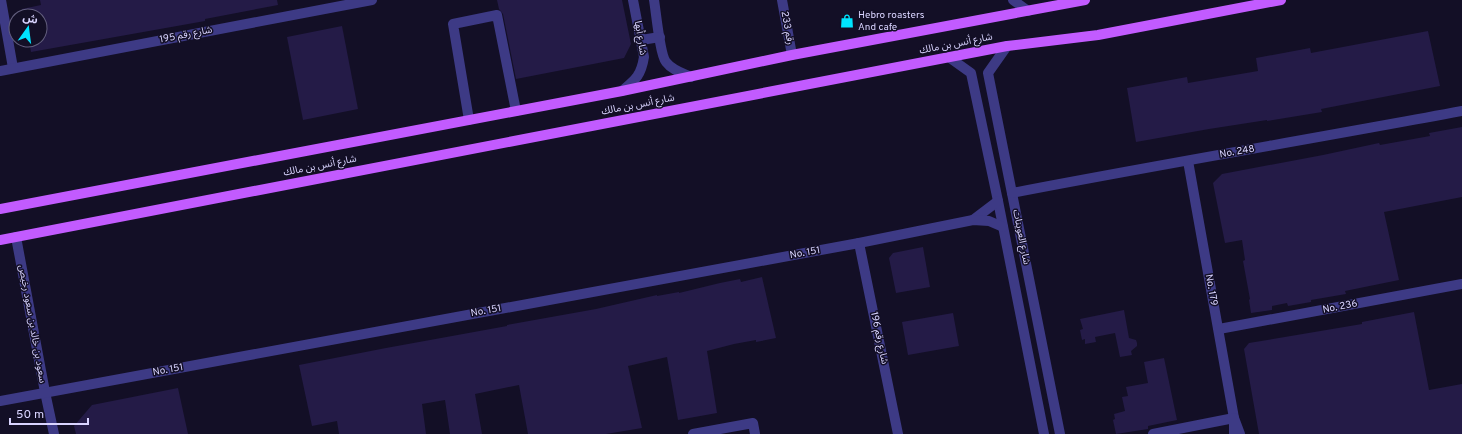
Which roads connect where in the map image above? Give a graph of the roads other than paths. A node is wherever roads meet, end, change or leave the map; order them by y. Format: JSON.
{"nodes":[{"id":1,"x":1,"y":0,"type":"edge"},
{"id":2,"x":372,"y":0,"type":"edge"},
{"id":3,"x":633,"y":0,"type":"edge"},
{"id":4,"x":654,"y":0,"type":"edge"},
{"id":5,"x":782,"y":0,"type":"edge"},
{"id":6,"x":1013,"y":0,"type":"edge"},
{"id":7,"x":1085,"y":0,"type":"edge"},
{"id":8,"x":1281,"y":0,"type":"edge"},
{"id":9,"x":1028,"y":11,"type":"junction"},
{"id":10,"x":660,"y":37,"type":"junction"},
{"id":11,"x":641,"y":40,"type":"junction"},
{"id":12,"x":1007,"y":46,"type":"junction"},
{"id":13,"x":792,"y":55,"type":"junction"},
{"id":14,"x":950,"y":58,"type":"junction"},
{"id":15,"x":13,"y":68,"type":"junction"},
{"id":16,"x":0,"y":71,"type":"edge"},
{"id":17,"x":691,"y":77,"type":"junction"},
{"id":18,"x":622,"y":91,"type":"junction"},
{"id":19,"x":996,"y":109,"type":"junction"},
{"id":20,"x":516,"y":111,"type":"junction"},
{"id":21,"x":1462,"y":111,"type":"edge"},
{"id":22,"x":980,"y":115,"type":"junction"},
{"id":23,"x":469,"y":120,"type":"junction"},
{"id":24,"x":1188,"y":161,"type":"junction"},
{"id":25,"x":1012,"y":193,"type":"junction"},
{"id":26,"x":998,"y":201,"type":"junction"},
{"id":27,"x":0,"y":209,"type":"edge"},
{"id":28,"x":972,"y":220,"type":"junction"},
{"id":29,"x":1003,"y":228,"type":"junction"},
{"id":30,"x":16,"y":237,"type":"junction"},
{"id":31,"x":0,"y":240,"type":"edge"},
{"id":32,"x":859,"y":243,"type":"junction"},
{"id":33,"x":1462,"y":284,"type":"edge"},
{"id":34,"x":1219,"y":329,"type":"junction"},
{"id":35,"x":45,"y":392,"type":"junction"},
{"id":36,"x":0,"y":401,"type":"edge"},
{"id":37,"x":1234,"y":418,"type":"junction"},
{"id":38,"x":54,"y":434,"type":"edge"},
{"id":39,"x":693,"y":434,"type":"edge"},
{"id":40,"x":755,"y":434,"type":"edge"},
{"id":41,"x":898,"y":434,"type":"edge"},
{"id":42,"x":1044,"y":434,"type":"edge"},
{"id":43,"x":1060,"y":434,"type":"edge"},
{"id":44,"x":1153,"y":434,"type":"edge"},
{"id":45,"x":1234,"y":434,"type":"edge"},
{"id":46,"x":1240,"y":434,"type":"edge"}],
"edges":[{"from":1,"to":15,"type":"street"},
{"from":2,"to":15,"type":"street","name":"شارع رقم 195"},
{"from":3,"to":11,"type":"street","name":"شارع أبها"},
{"from":4,"to":10,"type":"street","name":"شارع أبها"},
{"from":5,"to":13,"type":"street","name":"رقم 233"},
{"from":6,"to":9,"type":"street"},
{"from":7,"to":9,"type":"main road","name":"شارع أنس بن مالك"},
{"from":8,"to":12,"type":"main road","name":"شارع أنس بن مالك"},
{"from":9,"to":13,"type":"main road","name":"شارع أنس بن مالك"},
{"from":10,"to":11,"type":"street"},
{"from":10,"to":17,"type":"street","name":"شارع أبها"},
{"from":11,"to":18,"type":"street","name":"شارع أبها"},
{"from":12,"to":14,"type":"main road","name":"شارع أنس بن مالك"},
{"from":12,"to":19,"type":"street","name":"شارع العوينات"},
{"from":13,"to":17,"type":"main road","name":"شارع أنس بن مالك"},
{"from":14,"to":22,"type":"street","name":"شارع العوينات"},
{"from":14,"to":30,"type":"main road","name":"شارع أنس بن مالك"},
{"from":15,"to":16,"type":"street","name":"شارع رقم 195"},
{"from":17,"to":18,"type":"main road","name":"شارع أنس بن مالك"},
{"from":18,"to":20,"type":"main road","name":"شارع أنس بن مالك"},
{"from":19,"to":22,"type":"street"},
{"from":19,"to":25,"type":"street","name":"شارع العوينات"},
{"from":20,"to":23,"type":"main road","name":"شارع أنس بن مالك"},
{"from":20,"to":23,"type":"street"},
{"from":21,"to":24,"type":"street","name":"No. 248"},
{"from":22,"to":26,"type":"street","name":"شارع العوينات"},
{"from":23,"to":27,"type":"main road","name":"شارع أنس بن مالك"},
{"from":24,"to":25,"type":"street","name":"No. 248"},
{"from":24,"to":34,"type":"street","name":"No. 179"},
{"from":25,"to":43,"type":"street","name":"شارع العوينات"},
{"from":26,"to":28,"type":"street","name":"No. 151"},
{"from":26,"to":29,"type":"street","name":"شارع العوينات"},
{"from":28,"to":29,"type":"street","name":"No. 151"},
{"from":28,"to":32,"type":"street","name":"No. 151"},
{"from":29,"to":42,"type":"street","name":"شارع العوينات"},
{"from":30,"to":31,"type":"main road","name":"شارع أنس بن مالك"},
{"from":30,"to":35,"type":"street","name":"سعود بن خالد بن سعود رخيص"},
{"from":32,"to":35,"type":"street","name":"No. 151"},
{"from":32,"to":41,"type":"street","name":"شارع رقم 196"},
{"from":33,"to":34,"type":"street","name":"No. 236"},
{"from":34,"to":37,"type":"street","name":"No. 179"},
{"from":35,"to":36,"type":"street","name":"No. 151"},
{"from":35,"to":38,"type":"street","name":"سعود بن خالد بن سعود رخيص"},
{"from":37,"to":44,"type":"street"},
{"from":37,"to":45,"type":"street","name":"No. 179"},
{"from":37,"to":46,"type":"street","name":"No. 179"},
{"from":39,"to":40,"type":"street"}]}
